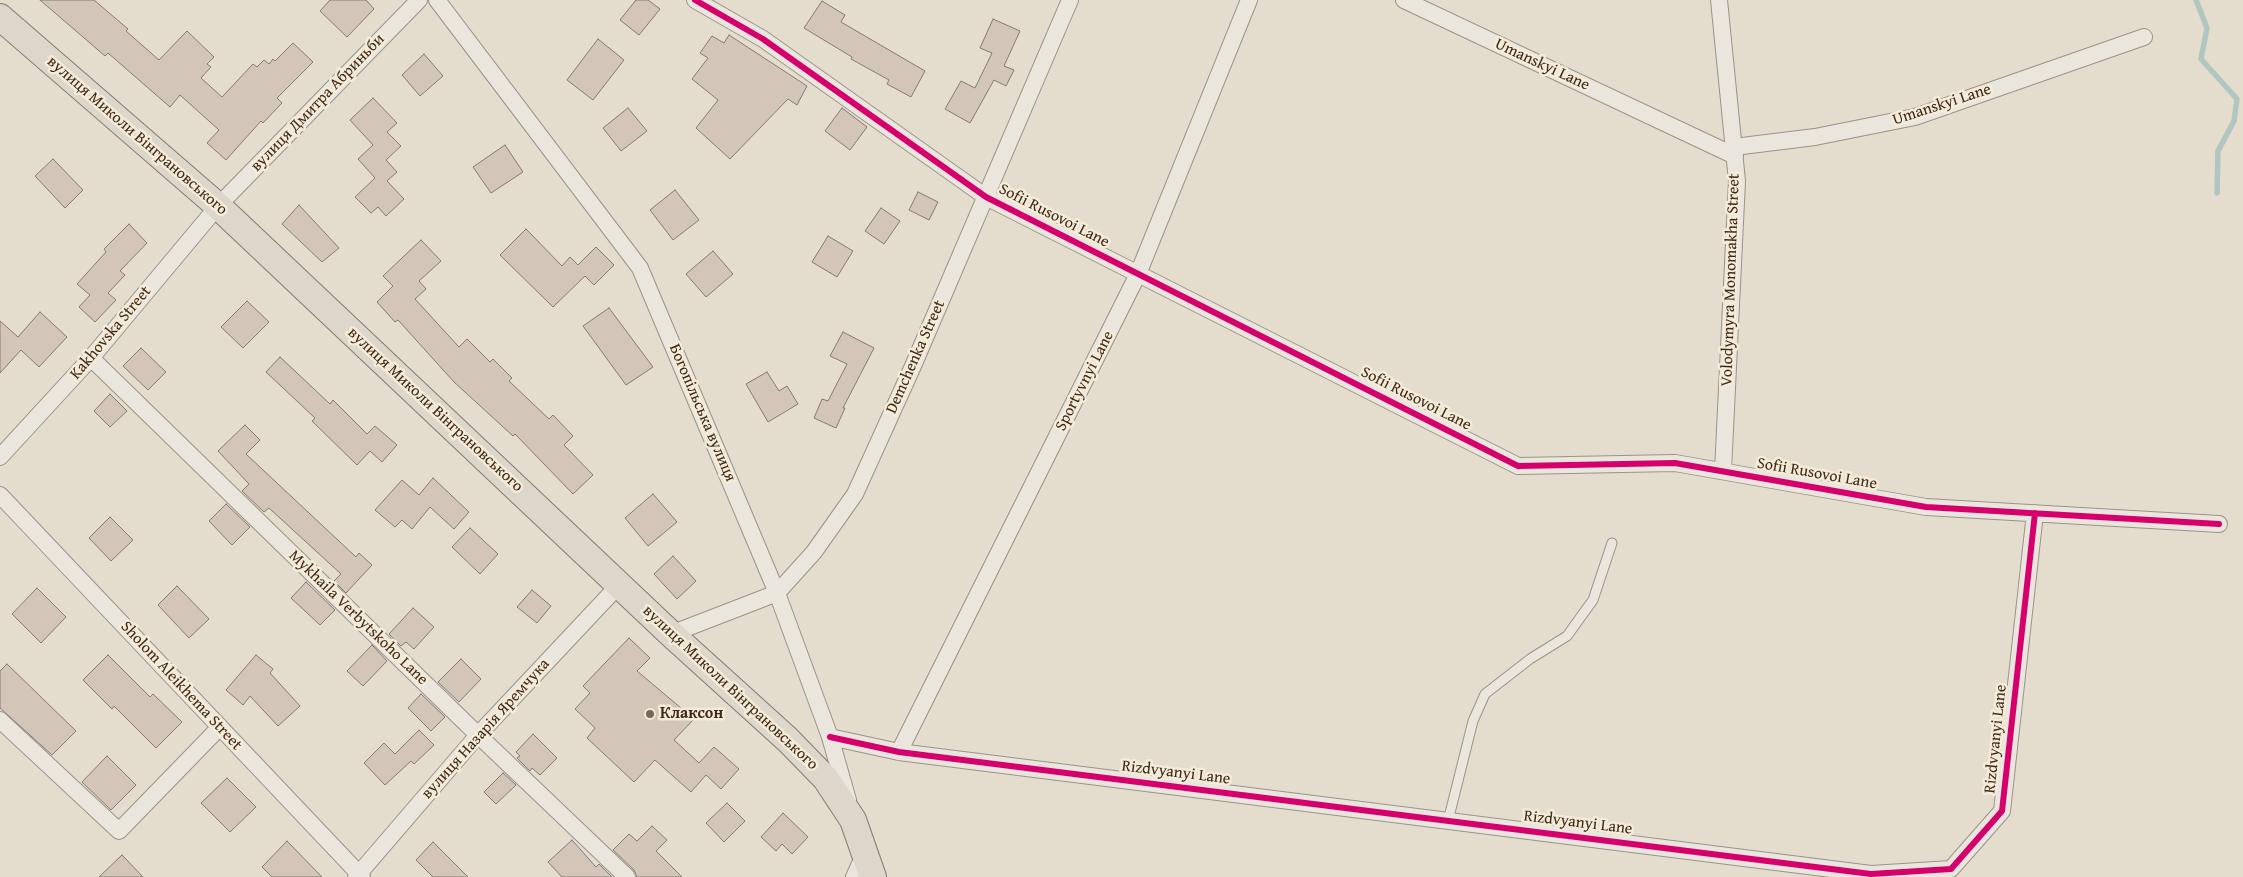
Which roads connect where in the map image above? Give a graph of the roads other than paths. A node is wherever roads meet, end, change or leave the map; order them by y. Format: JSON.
{"nodes":[{"id":1,"x":419,"y":0,"type":"edge"},
{"id":2,"x":437,"y":0,"type":"edge"},
{"id":3,"x":695,"y":0,"type":"edge"},
{"id":4,"x":1070,"y":0,"type":"edge"},
{"id":5,"x":1249,"y":0,"type":"edge"},
{"id":6,"x":1404,"y":0,"type":"edge"},
{"id":7,"x":1719,"y":0,"type":"edge"},
{"id":8,"x":0,"y":17,"type":"edge"},
{"id":9,"x":2144,"y":37,"type":"dead end"},
{"id":10,"x":1734,"y":151,"type":"junction"},
{"id":11,"x":986,"y":197,"type":"junction"},
{"id":12,"x":218,"y":206,"type":"junction"},
{"id":13,"x":1138,"y":274,"type":"junction"},
{"id":14,"x":91,"y":358,"type":"junction"},
{"id":15,"x":0,"y":457,"type":"edge"},
{"id":16,"x":1722,"y":471,"type":"junction"},
{"id":17,"x":0,"y":495,"type":"edge"},
{"id":18,"x":2035,"y":513,"type":"junction"},
{"id":19,"x":2219,"y":524,"type":"dead end"},
{"id":20,"x":1612,"y":543,"type":"dead end"},
{"id":21,"x":619,"y":584,"type":"junction"},
{"id":22,"x":777,"y":593,"type":"junction"},
{"id":23,"x":671,"y":634,"type":"junction"},
{"id":24,"x":0,"y":720,"type":"edge"},
{"id":25,"x":220,"y":727,"type":"junction"},
{"id":26,"x":478,"y":734,"type":"junction"},
{"id":27,"x":830,"y":737,"type":"junction"},
{"id":28,"x":899,"y":752,"type":"junction"},
{"id":29,"x":853,"y":820,"type":"junction"},
{"id":30,"x":1448,"y":821,"type":"junction"},
{"id":31,"x":864,"y":870,"type":"edge"},
{"id":32,"x":359,"y":876,"type":"edge"},
{"id":33,"x":627,"y":877,"type":"edge"}],
"edges":[{"from":1,"to":12,"type":"street","name":"вулиця Дмитра Абриньби"},
{"from":2,"to":22,"type":"street","name":"Богопільська вулиця"},
{"from":3,"to":11,"type":"street","name":"Sofii Rusovoi Lane"},
{"from":4,"to":11,"type":"street","name":"Demchenka Street"},
{"from":5,"to":13,"type":"street","name":"Sportyvnyi Lane"},
{"from":6,"to":10,"type":"street","name":"Umanskyi Lane"},
{"from":7,"to":10,"type":"street","name":"Volodymyra Monomakha Street"},
{"from":8,"to":12,"type":"main road","name":"вулиця Миколи Вінграновського"},
{"from":9,"to":10,"type":"street","name":"Umanskyi Lane"},
{"from":10,"to":16,"type":"street","name":"Volodymyra Monomakha Street"},
{"from":11,"to":13,"type":"street","name":"Sofii Rusovoi Lane"},
{"from":11,"to":22,"type":"street","name":"Demchenka Street"},
{"from":12,"to":14,"type":"street","name":"Kakhovska Street"},
{"from":12,"to":21,"type":"main road","name":"вулиця Миколи Вінграновського"},
{"from":13,"to":16,"type":"street","name":"Sofii Rusovoi Lane"},
{"from":13,"to":28,"type":"street","name":"Sportyvnyi Lane"},
{"from":14,"to":15,"type":"street","name":"Kakhovska Street"},
{"from":14,"to":26,"type":"street","name":"Mykhaila Verbytskoho Lane"},
{"from":16,"to":18,"type":"street","name":"Sofii Rusovoi Lane"},
{"from":17,"to":25,"type":"street","name":"Sholom Aleikhema Street"},
{"from":18,"to":19,"type":"street","name":"Sofii Rusovoi Lane"},
{"from":18,"to":30,"type":"street","name":"Rizdvyanyi Lane"},
{"from":20,"to":30,"type":"lane"},
{"from":21,"to":23,"type":"main road","name":"вулиця Миколи Вінграновського"},
{"from":21,"to":26,"type":"street","name":"вулиця Назарія Яремчука"},
{"from":22,"to":23,"type":"street","name":"Demchenka Street"},
{"from":22,"to":27,"type":"street","name":"Богопільська вулиця"},
{"from":23,"to":29,"type":"main road","name":"вулиця Миколи Вінграновського"},
{"from":24,"to":25,"type":"street"},
{"from":25,"to":32,"type":"street","name":"Sholom Aleikhema Street"},
{"from":26,"to":32,"type":"street","name":"вулиця Назарія Яремчука"},
{"from":26,"to":33,"type":"street","name":"Mykhaila Verbytskoho Lane"},
{"from":27,"to":28,"type":"street","name":"Rizdvyanyi Lane"},
{"from":27,"to":29,"type":"street","name":"Богопільська вулиця"},
{"from":28,"to":30,"type":"street","name":"Rizdvyanyi Lane"},
{"from":29,"to":31,"type":"main road","name":"Богопільська вулиця"}]}
